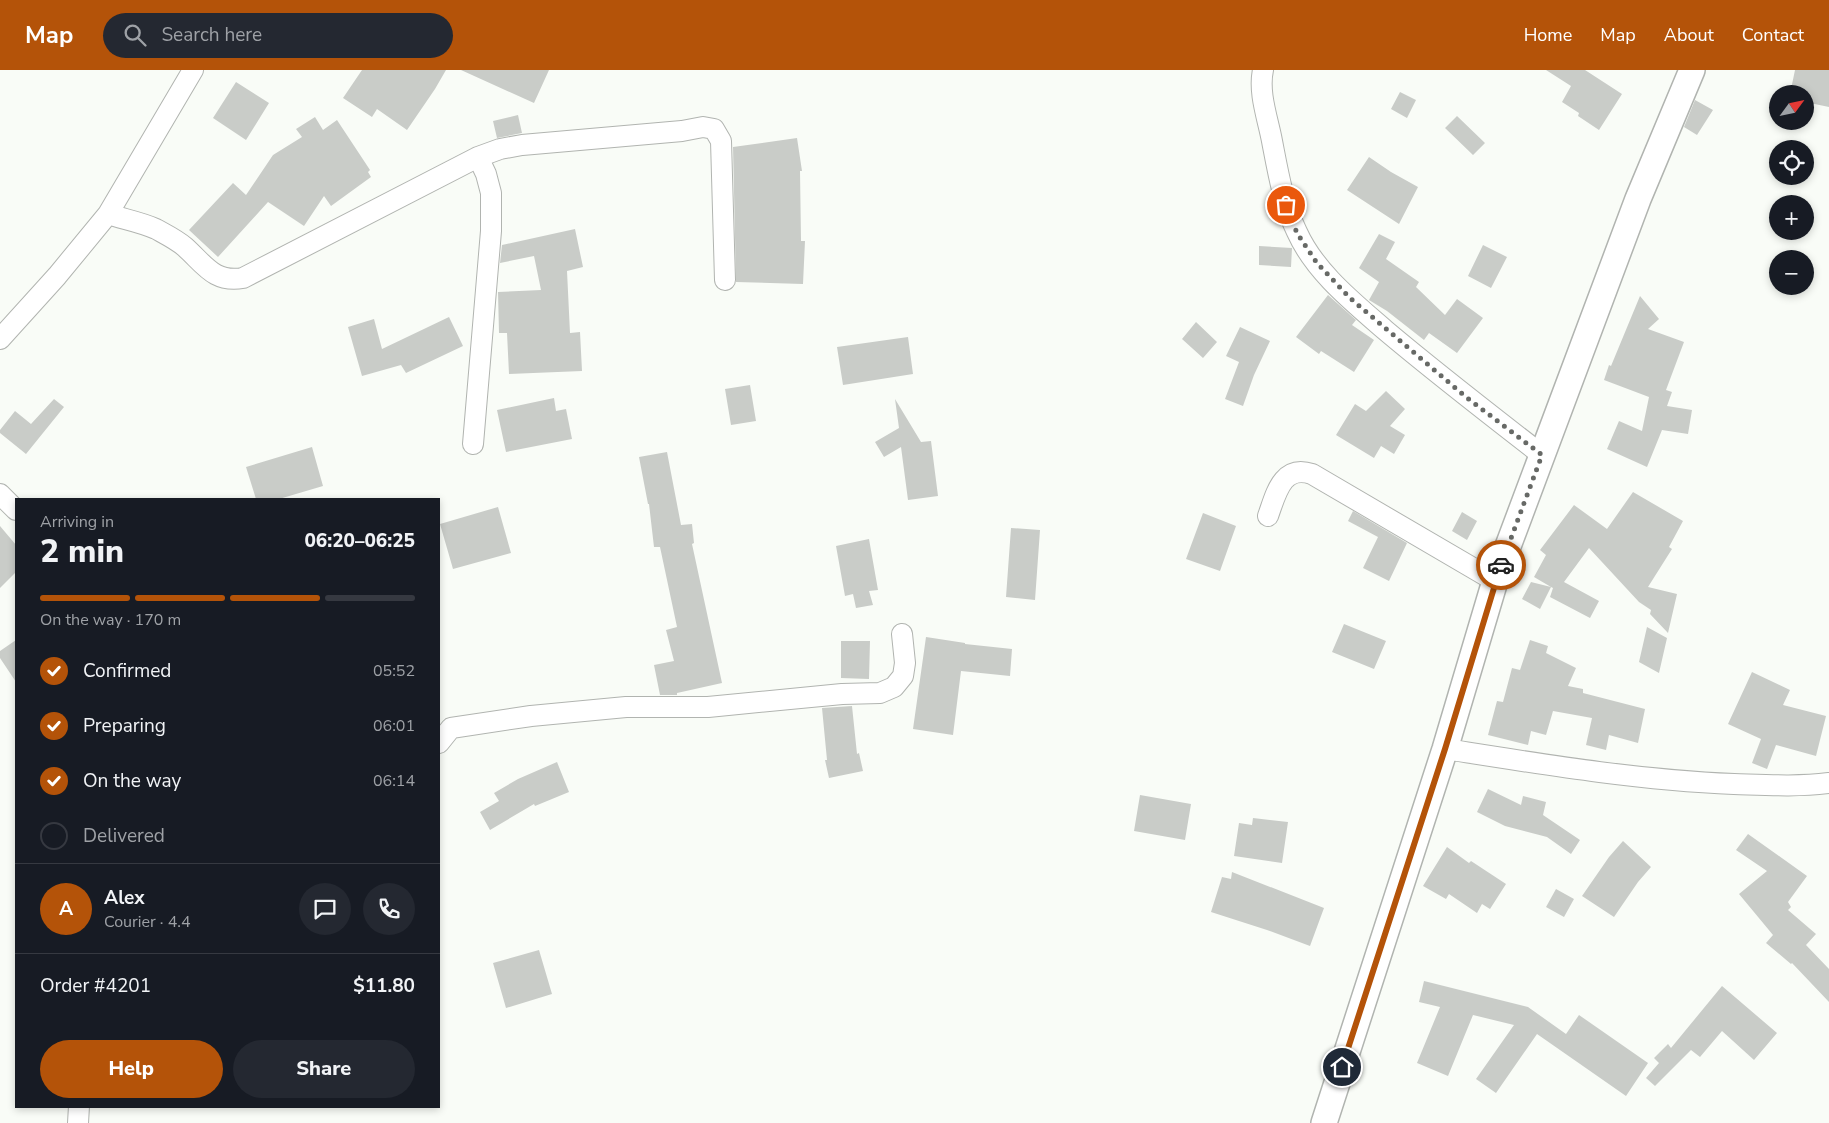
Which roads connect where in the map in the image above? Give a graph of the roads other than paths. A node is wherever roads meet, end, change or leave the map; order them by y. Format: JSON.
{"nodes":[{"id":1,"x":193,"y":70,"type":"edge"},
{"id":2,"x":1263,"y":70,"type":"edge"},
{"id":3,"x":1692,"y":70,"type":"edge"},
{"id":4,"x":478,"y":157,"type":"junction"},
{"id":5,"x":108,"y":214,"type":"junction"},
{"id":6,"x":725,"y":280,"type":"dead end"},
{"id":7,"x":0,"y":339,"type":"edge"},
{"id":8,"x":473,"y":444,"type":"dead end"},
{"id":9,"x":1542,"y":455,"type":"junction"},
{"id":10,"x":0,"y":494,"type":"edge"},
{"id":11,"x":15,"y":509,"type":"edge"},
{"id":12,"x":1268,"y":516,"type":"dead end"},
{"id":13,"x":1496,"y":581,"type":"junction"},
{"id":14,"x":902,"y":634,"type":"dead end"},
{"id":15,"x":440,"y":742,"type":"edge"},
{"id":16,"x":1445,"y":749,"type":"junction"},
{"id":17,"x":1829,"y":783,"type":"edge"},
{"id":18,"x":79,"y":1108,"type":"edge"},
{"id":19,"x":78,"y":1123,"type":"edge"},
{"id":20,"x":1324,"y":1123,"type":"edge"}],
"edges":[{"from":1,"to":5,"type":"street"},
{"from":2,"to":9,"type":"street"},
{"from":3,"to":9,"type":"street"},
{"from":4,"to":5,"type":"street"},
{"from":4,"to":6,"type":"street"},
{"from":4,"to":8,"type":"street"},
{"from":5,"to":7,"type":"street"},
{"from":9,"to":13,"type":"street"},
{"from":10,"to":11,"type":"street"},
{"from":12,"to":13,"type":"street"},
{"from":13,"to":16,"type":"street"},
{"from":14,"to":15,"type":"street"},
{"from":16,"to":17,"type":"street"},
{"from":16,"to":20,"type":"street"},
{"from":18,"to":19,"type":"street"}]}
